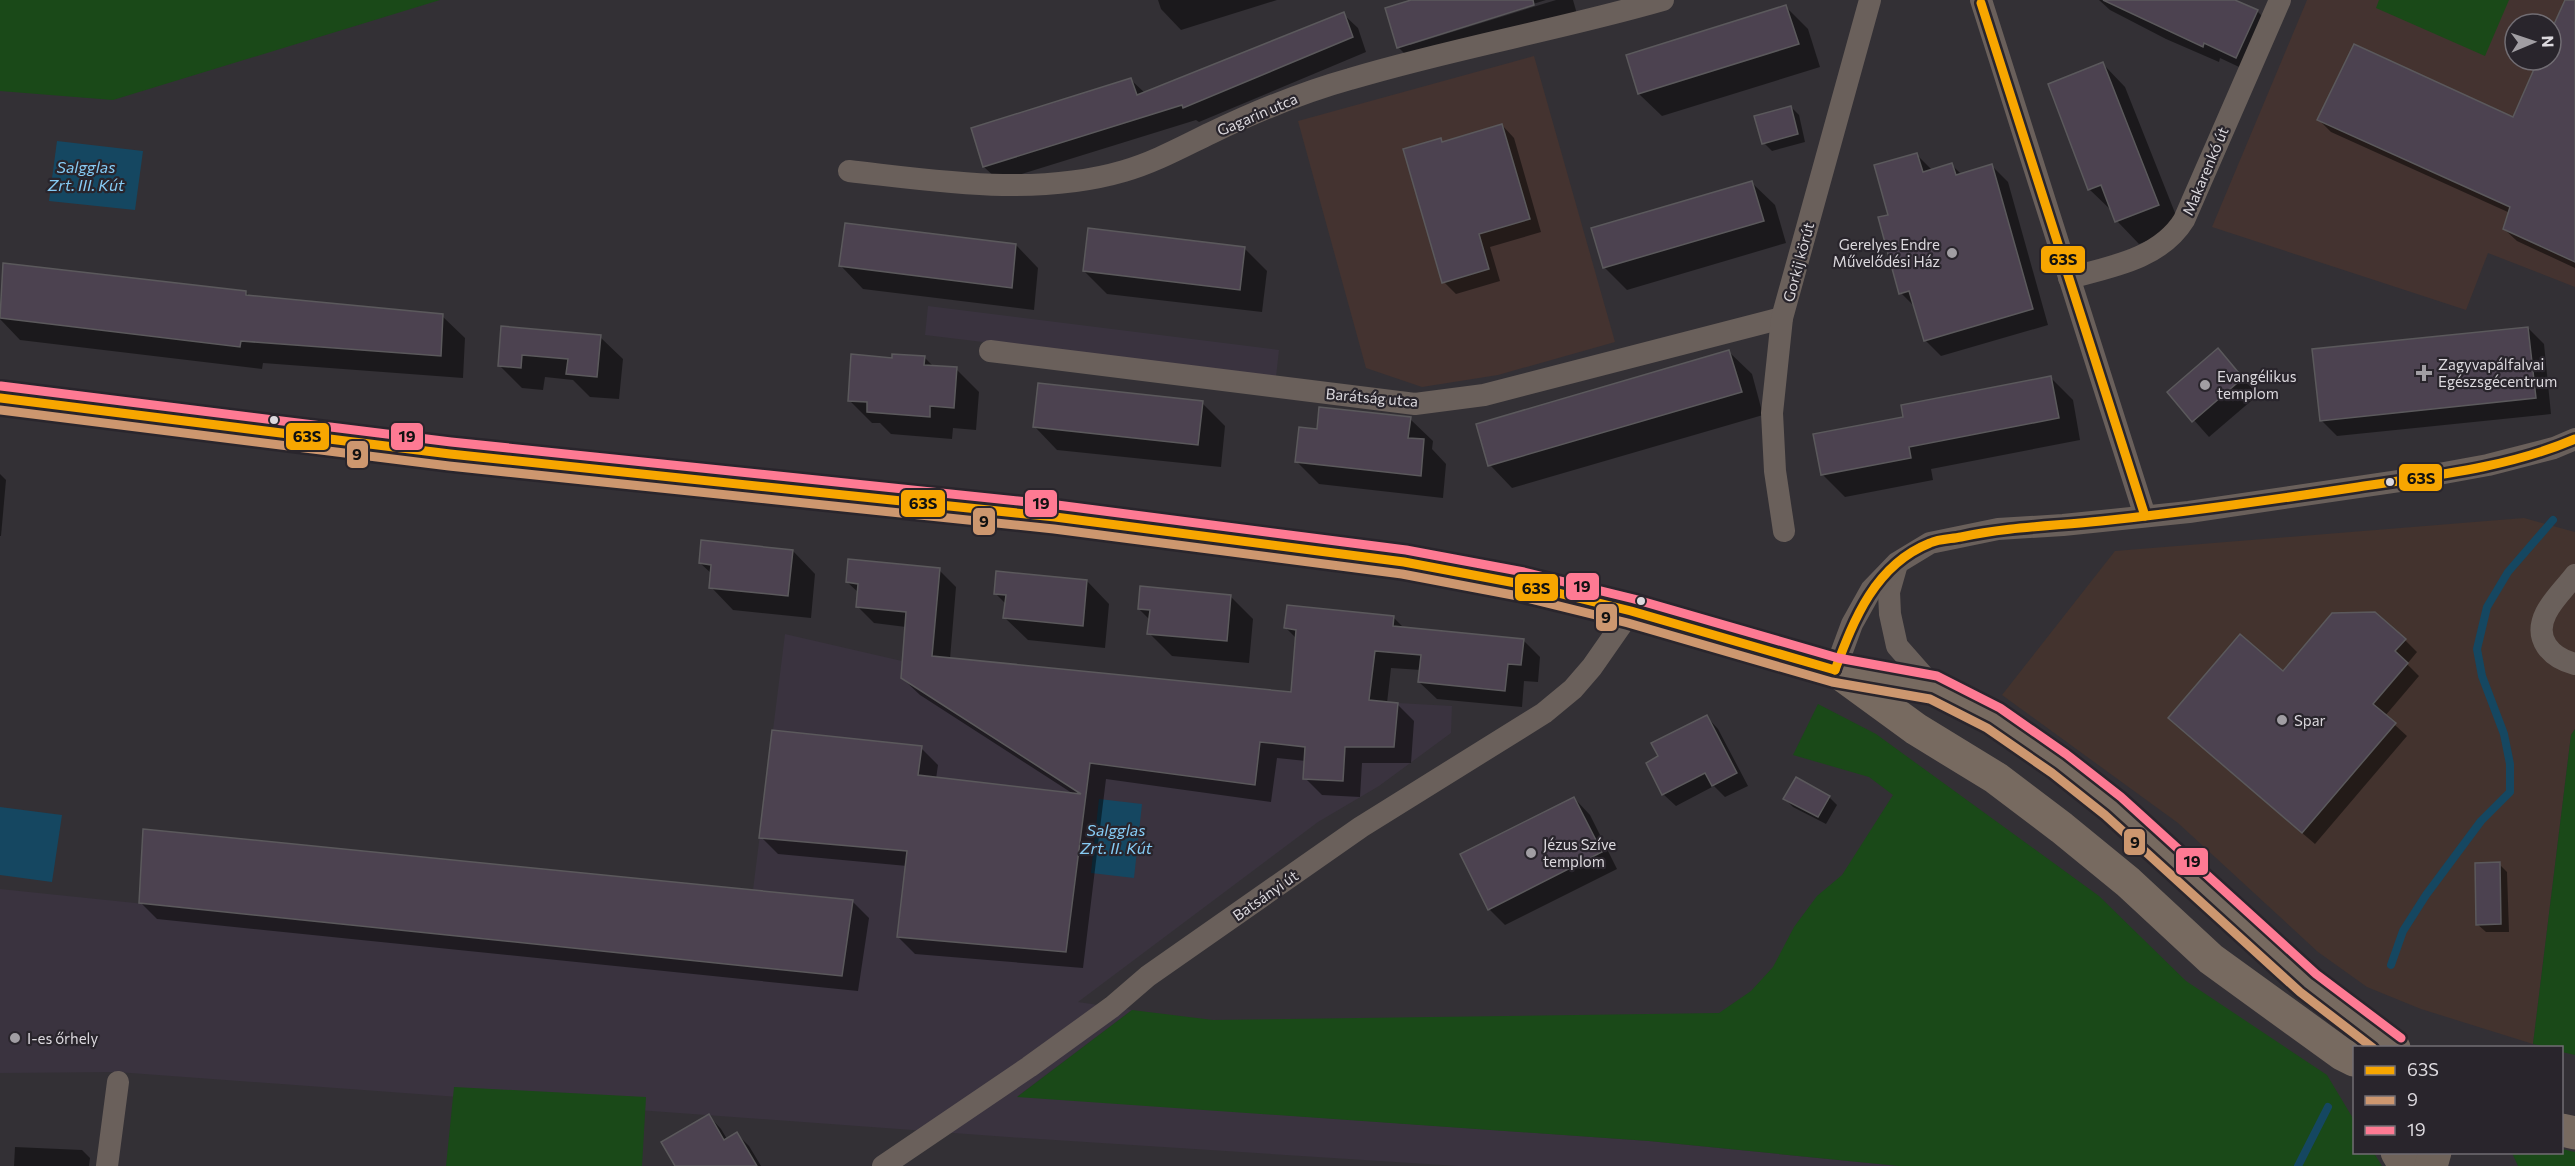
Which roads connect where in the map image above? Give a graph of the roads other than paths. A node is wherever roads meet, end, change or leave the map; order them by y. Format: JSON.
{"nodes":[{"id":1,"x":1663,"y":0,"type":"edge"},
{"id":2,"x":1870,"y":0,"type":"edge"},
{"id":3,"x":2280,"y":0,"type":"edge"},
{"id":4,"x":1979,"y":1,"type":"edge"},
{"id":5,"x":1614,"y":6,"type":"edge"},
{"id":6,"x":849,"y":171,"type":"dead end"},
{"id":7,"x":2069,"y":278,"type":"junction"},
{"id":8,"x":1782,"y":318,"type":"junction"},
{"id":9,"x":990,"y":351,"type":"dead end"},
{"id":10,"x":0,"y":398,"type":"edge"},
{"id":11,"x":2575,"y":438,"type":"edge"},
{"id":12,"x":2145,"y":516,"type":"junction"},
{"id":13,"x":1784,"y":531,"type":"dead end"},
{"id":14,"x":1897,"y":563,"type":"junction"},
{"id":15,"x":2575,"y":575,"type":"edge"},
{"id":16,"x":1631,"y":611,"type":"junction"},
{"id":17,"x":2575,"y":664,"type":"edge"},
{"id":18,"x":1835,"y":670,"type":"junction"},
{"id":19,"x":1934,"y":688,"type":"junction"},
{"id":20,"x":2393,"y":1046,"type":"edge"},
{"id":21,"x":2350,"y":1063,"type":"edge"},
{"id":22,"x":118,"y":1083,"type":"dead end"},
{"id":23,"x":895,"y":1164,"type":"edge"},
{"id":24,"x":107,"y":1166,"type":"edge"}],
"edges":[{"from":1,"to":5,"type":"street","name":"Gagarin utca"},
{"from":2,"to":8,"type":"street","name":"Gorkij körút"},
{"from":3,"to":7,"type":"street","name":"Makarenkó út"},
{"from":4,"to":7,"type":"street"},
{"from":5,"to":6,"type":"street","name":"Gagarin utca"},
{"from":7,"to":12,"type":"street"},
{"from":8,"to":9,"type":"street","name":"Barátság utca"},
{"from":8,"to":13,"type":"street","name":"Gorkij körút"},
{"from":10,"to":16,"type":"main road"},
{"from":11,"to":12,"type":"street"},
{"from":12,"to":14,"type":"street"},
{"from":14,"to":18,"type":"street"},
{"from":14,"to":19,"type":"street"},
{"from":15,"to":17,"type":"street"},
{"from":16,"to":18,"type":"main road"},
{"from":16,"to":23,"type":"street","name":"Batsányi út"},
{"from":18,"to":19,"type":"main road"},
{"from":18,"to":21,"type":"main road"},
{"from":19,"to":20,"type":"main road"},
{"from":22,"to":24,"type":"street"}]}
